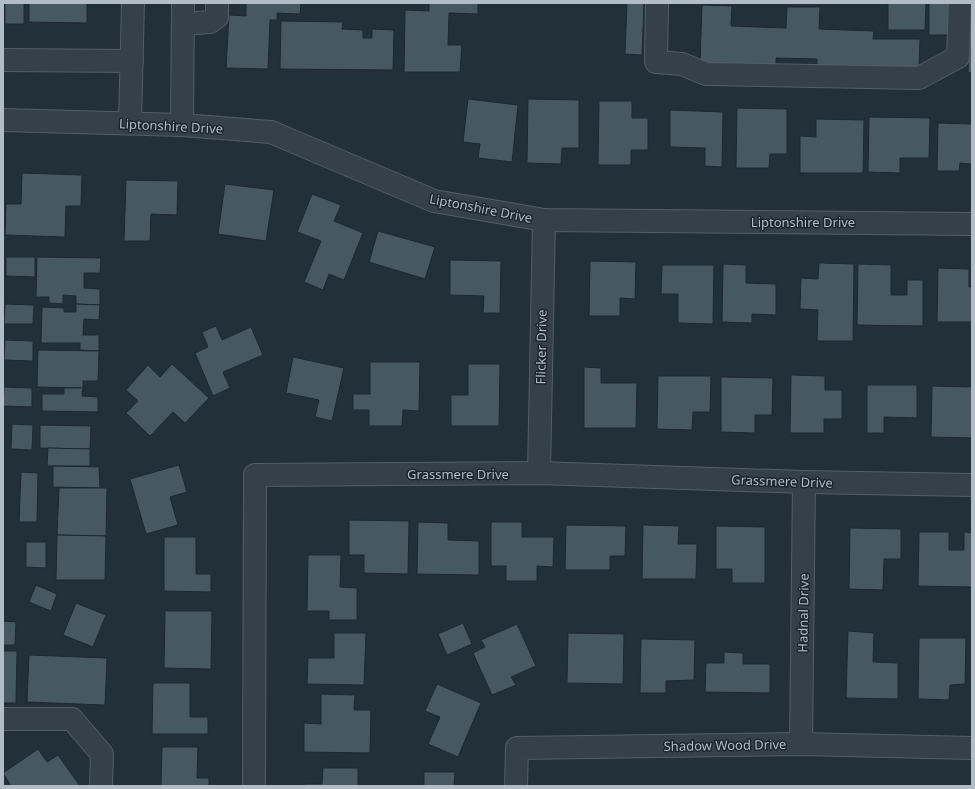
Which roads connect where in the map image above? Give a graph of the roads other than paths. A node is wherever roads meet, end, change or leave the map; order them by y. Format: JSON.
{"nodes":[{"id":1,"x":133,"y":3,"type":"edge"},
{"id":2,"x":218,"y":3,"type":"edge"},
{"id":3,"x":657,"y":3,"type":"edge"},
{"id":4,"x":960,"y":3,"type":"edge"},
{"id":5,"x":183,"y":14,"type":"edge"},
{"id":6,"x":3,"y":60,"type":"edge"},
{"id":7,"x":132,"y":62,"type":"junction"},
{"id":8,"x":3,"y":120,"type":"edge"},
{"id":9,"x":130,"y":123,"type":"junction"},
{"id":10,"x":182,"y":125,"type":"junction"},
{"id":11,"x":544,"y":220,"type":"junction"},
{"id":12,"x":972,"y":224,"type":"edge"},
{"id":13,"x":539,"y":473,"type":"junction"},
{"id":14,"x":804,"y":482,"type":"junction"},
{"id":15,"x":972,"y":485,"type":"edge"},
{"id":16,"x":3,"y":719,"type":"edge"},
{"id":17,"x":801,"y":744,"type":"junction"},
{"id":18,"x":972,"y":748,"type":"edge"},
{"id":19,"x":101,"y":786,"type":"edge"},
{"id":20,"x":254,"y":786,"type":"edge"},
{"id":21,"x":516,"y":786,"type":"edge"}],
"edges":[{"from":1,"to":7,"type":"street"},
{"from":2,"to":5,"type":"street"},
{"from":3,"to":4,"type":"street"},
{"from":5,"to":10,"type":"street"},
{"from":6,"to":7,"type":"street"},
{"from":7,"to":9,"type":"street"},
{"from":8,"to":9,"type":"street","name":"Liptonshire Drive"},
{"from":9,"to":10,"type":"street","name":"Liptonshire Drive"},
{"from":10,"to":11,"type":"street","name":"Liptonshire Drive"},
{"from":11,"to":12,"type":"street","name":"Liptonshire Drive"},
{"from":11,"to":13,"type":"street","name":"Flicker Drive"},
{"from":13,"to":14,"type":"street","name":"Grassmere Drive"},
{"from":13,"to":20,"type":"street","name":"Grassmere Drive"},
{"from":14,"to":15,"type":"street","name":"Grassmere Drive"},
{"from":14,"to":17,"type":"street","name":"Hadnal Drive"},
{"from":16,"to":19,"type":"street"},
{"from":17,"to":18,"type":"street","name":"Shadow Wood Drive"},
{"from":17,"to":21,"type":"street","name":"Shadow Wood Drive"}]}
